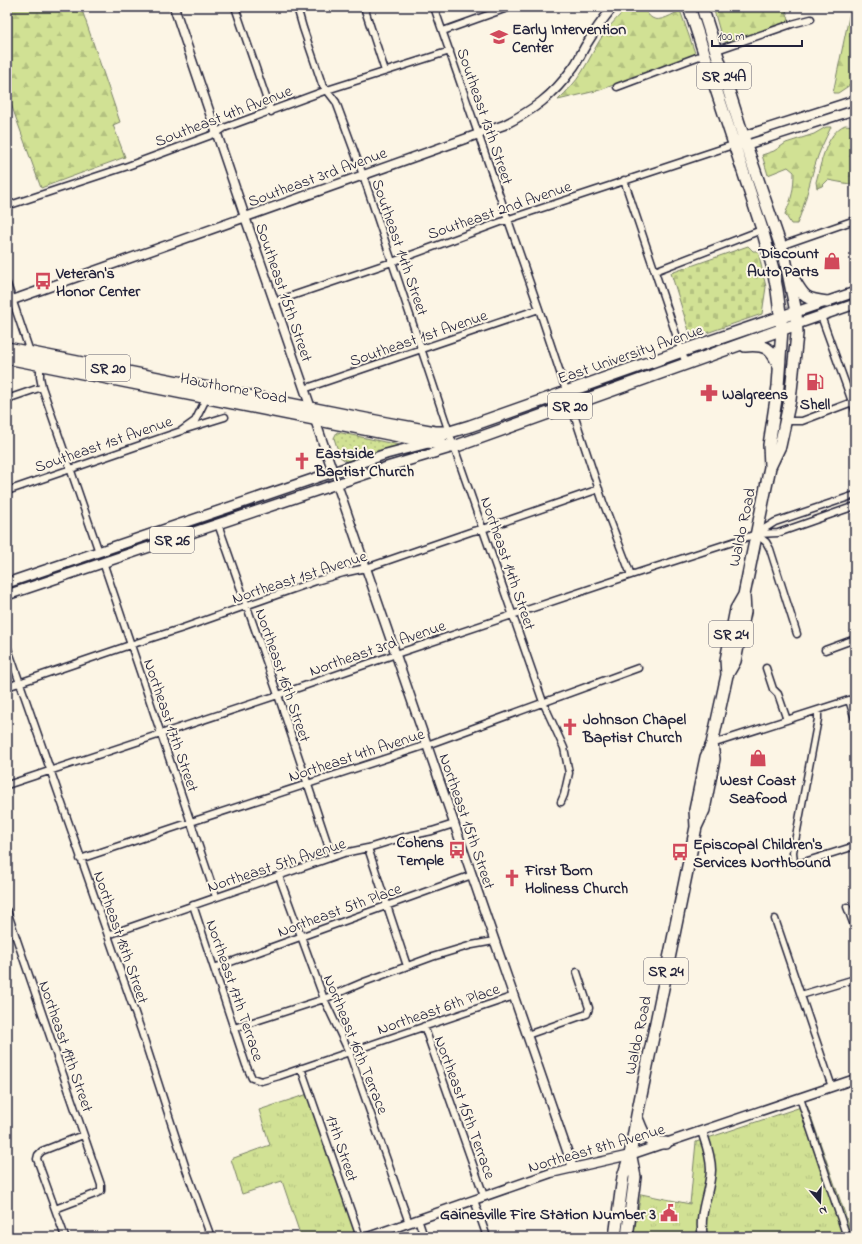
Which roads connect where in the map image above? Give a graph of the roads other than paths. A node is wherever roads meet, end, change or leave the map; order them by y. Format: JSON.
{"nodes":[{"id":1,"x":174,"y":7,"type":"edge"},
{"id":2,"x":235,"y":7,"type":"edge"},
{"id":3,"x":297,"y":7,"type":"edge"},
{"id":4,"x":364,"y":7,"type":"edge"},
{"id":5,"x":434,"y":7,"type":"edge"},
{"id":6,"x":510,"y":7,"type":"edge"},
{"id":7,"x":613,"y":7,"type":"edge"},
{"id":8,"x":689,"y":7,"type":"edge"},
{"id":9,"x":702,"y":7,"type":"edge"},
{"id":10,"x":811,"y":19,"type":"dead end"},
{"id":11,"x":442,"y":31,"type":"junction"},
{"id":12,"x":716,"y":50,"type":"junction"},
{"id":13,"x":450,"y":51,"type":"junction"},
{"id":14,"x":704,"y":54,"type":"junction"},
{"id":15,"x":385,"y":71,"type":"junction"},
{"id":16,"x":617,"y":87,"type":"dead end"},
{"id":17,"x":327,"y":90,"type":"junction"},
{"id":18,"x":855,"y":100,"type":"edge"},
{"id":19,"x":855,"y":110,"type":"edge"},
{"id":20,"x":271,"y":112,"type":"junction"},
{"id":21,"x":217,"y":133,"type":"junction"},
{"id":22,"x":479,"y":134,"type":"junction"},
{"id":23,"x":745,"y":141,"type":"junction"},
{"id":24,"x":733,"y":145,"type":"junction"},
{"id":25,"x":362,"y":175,"type":"junction"},
{"id":26,"x":624,"y":180,"type":"junction"},
{"id":27,"x":7,"y":206,"type":"edge"},
{"id":28,"x":245,"y":217,"type":"junction"},
{"id":29,"x":509,"y":219,"type":"junction"},
{"id":30,"x":855,"y":220,"type":"edge"},
{"id":31,"x":774,"y":225,"type":"junction"},
{"id":32,"x":762,"y":230,"type":"junction"},
{"id":33,"x":781,"y":247,"type":"junction"},
{"id":34,"x":392,"y":262,"type":"junction"},
{"id":35,"x":788,"y":268,"type":"junction"},
{"id":36,"x":655,"y":271,"type":"junction"},
{"id":37,"x":7,"y":284,"type":"edge"},
{"id":38,"x":855,"y":292,"type":"edge"},
{"id":39,"x":10,"y":301,"type":"edge"},
{"id":40,"x":274,"y":302,"type":"junction"},
{"id":41,"x":827,"y":302,"type":"junction"},
{"id":42,"x":855,"y":304,"type":"edge"},
{"id":43,"x":539,"y":309,"type":"junction"},
{"id":44,"x":796,"y":312,"type":"junction"},
{"id":45,"x":821,"y":316,"type":"junction"},
{"id":46,"x":781,"y":317,"type":"junction"},
{"id":47,"x":797,"y":324,"type":"junction"},
{"id":48,"x":782,"y":329,"type":"junction"},
{"id":49,"x":735,"y":346,"type":"junction"},
{"id":50,"x":7,"y":348,"type":"edge"},
{"id":51,"x":422,"y":349,"type":"junction"},
{"id":52,"x":682,"y":351,"type":"junction"},
{"id":53,"x":30,"y":352,"type":"junction"},
{"id":54,"x":7,"y":358,"type":"edge"},
{"id":55,"x":686,"y":364,"type":"junction"},
{"id":56,"x":40,"y":365,"type":"junction"},
{"id":57,"x":780,"y":368,"type":"junction"},
{"id":58,"x":42,"y":387,"type":"junction"},
{"id":59,"x":304,"y":389,"type":"junction"},
{"id":60,"x":567,"y":392,"type":"junction"},
{"id":61,"x":208,"y":393,"type":"junction"},
{"id":62,"x":7,"y":399,"type":"edge"},
{"id":63,"x":854,"y":402,"type":"edge"},
{"id":64,"x":571,"y":405,"type":"junction"},
{"id":65,"x":311,"y":408,"type":"junction"},
{"id":66,"x":855,"y":410,"type":"edge"},
{"id":67,"x":225,"y":417,"type":"dead end"},
{"id":68,"x":315,"y":419,"type":"junction"},
{"id":69,"x":786,"y":421,"type":"junction"},
{"id":70,"x":181,"y":431,"type":"junction"},
{"id":71,"x":450,"y":432,"type":"junction"},
{"id":72,"x":432,"y":442,"type":"junction"},
{"id":73,"x":454,"y":447,"type":"junction"},
{"id":74,"x":770,"y":467,"type":"junction"},
{"id":75,"x":70,"y":469,"type":"junction"},
{"id":76,"x":333,"y":472,"type":"junction"},
{"id":77,"x":337,"y":484,"type":"junction"},
{"id":78,"x":599,"y":489,"type":"junction"},
{"id":79,"x":7,"y":491,"type":"edge"},
{"id":80,"x":855,"y":495,"type":"edge"},
{"id":81,"x":855,"y":506,"type":"edge"},
{"id":82,"x":816,"y":508,"type":"junction"},
{"id":83,"x":214,"y":512,"type":"junction"},
{"id":84,"x":819,"y":518,"type":"junction"},
{"id":85,"x":218,"y":524,"type":"junction"},
{"id":86,"x":483,"y":529,"type":"junction"},
{"id":87,"x":756,"y":534,"type":"junction"},
{"id":88,"x":99,"y":552,"type":"junction"},
{"id":89,"x":103,"y":562,"type":"junction"},
{"id":90,"x":366,"y":568,"type":"junction"},
{"id":91,"x":631,"y":575,"type":"junction"},
{"id":92,"x":7,"y":583,"type":"edge"},
{"id":93,"x":7,"y":595,"type":"edge"},
{"id":94,"x":247,"y":606,"type":"junction"},
{"id":95,"x":512,"y":615,"type":"junction"},
{"id":96,"x":797,"y":634,"type":"dead end"},
{"id":97,"x":855,"y":639,"type":"edge"},
{"id":98,"x":130,"y":645,"type":"junction"},
{"id":99,"x":7,"y":646,"type":"edge"},
{"id":100,"x":825,"y":650,"type":"dead end"},
{"id":101,"x":396,"y":654,"type":"junction"},
{"id":102,"x":638,"y":668,"type":"dead end"},
{"id":103,"x":766,"y":668,"type":"dead end"},
{"id":104,"x":19,"y":682,"type":"junction"},
{"id":105,"x":7,"y":687,"type":"edge"},
{"id":106,"x":278,"y":695,"type":"junction"},
{"id":107,"x":852,"y":699,"type":"edge"},
{"id":108,"x":543,"y":702,"type":"junction"},
{"id":109,"x":818,"y":710,"type":"junction"},
{"id":110,"x":855,"y":719,"type":"edge"},
{"id":111,"x":787,"y":720,"type":"junction"},
{"id":112,"x":161,"y":733,"type":"junction"},
{"id":113,"x":427,"y":744,"type":"junction"},
{"id":114,"x":712,"y":744,"type":"junction"},
{"id":115,"x":49,"y":770,"type":"junction"},
{"id":116,"x":307,"y":784,"type":"junction"},
{"id":117,"x":7,"y":785,"type":"edge"},
{"id":118,"x":561,"y":802,"type":"dead end"},
{"id":119,"x":191,"y":822,"type":"junction"},
{"id":120,"x":454,"y":824,"type":"junction"},
{"id":121,"x":855,"y":846,"type":"edge"},
{"id":122,"x":368,"y":848,"type":"junction"},
{"id":123,"x":332,"y":857,"type":"junction"},
{"id":124,"x":80,"y":859,"type":"junction"},
{"id":125,"x":472,"y":875,"type":"junction"},
{"id":126,"x":279,"y":876,"type":"junction"},
{"id":127,"x":216,"y":897,"type":"junction"},
{"id":128,"x":193,"y":905,"type":"junction"},
{"id":129,"x":387,"y":905,"type":"junction"},
{"id":130,"x":847,"y":908,"type":"dead end"},
{"id":131,"x":7,"y":910,"type":"edge"},
{"id":132,"x":775,"y":919,"type":"dead end"},
{"id":133,"x":855,"y":928,"type":"edge"},
{"id":134,"x":108,"y":935,"type":"junction"},
{"id":135,"x":301,"y":936,"type":"junction"},
{"id":136,"x":494,"y":941,"type":"junction"},
{"id":137,"x":408,"y":966,"type":"junction"},
{"id":138,"x":214,"y":968,"type":"junction"},
{"id":139,"x":577,"y":972,"type":"dead end"},
{"id":140,"x":855,"y":979,"type":"edge"},
{"id":141,"x":802,"y":995,"type":"junction"},
{"id":142,"x":514,"y":996,"type":"junction"},
{"id":143,"x":324,"y":999,"type":"junction"},
{"id":144,"x":424,"y":1026,"type":"junction"},
{"id":145,"x":234,"y":1028,"type":"junction"},
{"id":146,"x":527,"y":1035,"type":"junction"},
{"id":147,"x":349,"y":1052,"type":"junction"},
{"id":148,"x":301,"y":1068,"type":"junction"},
{"id":149,"x":855,"y":1079,"type":"edge"},
{"id":150,"x":257,"y":1080,"type":"joint"},
{"id":151,"x":832,"y":1087,"type":"junction"},
{"id":152,"x":800,"y":1098,"type":"junction"},
{"id":153,"x":636,"y":1115,"type":"junction"},
{"id":154,"x":702,"y":1130,"type":"junction"},
{"id":155,"x":83,"y":1135,"type":"junction"},
{"id":156,"x":666,"y":1143,"type":"junction"},
{"id":157,"x":630,"y":1155,"type":"junction"},
{"id":158,"x":573,"y":1168,"type":"junction"},
{"id":159,"x":484,"y":1196,"type":"junction"},
{"id":160,"x":474,"y":1200,"type":"junction"},
{"id":161,"x":55,"y":1209,"type":"junction"},
{"id":162,"x":418,"y":1219,"type":"junction"},
{"id":163,"x":409,"y":1223,"type":"junction"},
{"id":164,"x":65,"y":1237,"type":"edge"},
{"id":165,"x":211,"y":1237,"type":"edge"},
{"id":166,"x":360,"y":1237,"type":"edge"},
{"id":167,"x":368,"y":1237,"type":"edge"},
{"id":168,"x":424,"y":1237,"type":"edge"},
{"id":169,"x":487,"y":1237,"type":"edge"},
{"id":170,"x":615,"y":1237,"type":"edge"},
{"id":171,"x":626,"y":1237,"type":"edge"},
{"id":172,"x":703,"y":1237,"type":"edge"},
{"id":173,"x":847,"y":1237,"type":"edge"}],
"edges":[{"from":1,"to":21,"type":"street","name":"Southeast 15th Street"},
{"from":2,"to":20,"type":"street"},
{"from":3,"to":17,"type":"street","name":"Southeast 14th Street"},
{"from":4,"to":15,"type":"street"},
{"from":5,"to":11,"type":"street","name":"Southeast 13th Street"},
{"from":6,"to":11,"type":"street"},
{"from":7,"to":22,"type":"street","name":"Southeast 3rd Avenue"},
{"from":8,"to":14,"type":"highway","number":"SR 24A"},
{"from":9,"to":12,"type":"highway","number":"SR 24A"},
{"from":10,"to":12,"type":"street"},
{"from":11,"to":13,"type":"street","name":"Southeast 13th Street"},
{"from":12,"to":14,"type":"street"},
{"from":12,"to":23,"type":"highway","number":"SR 24A"},
{"from":13,"to":15,"type":"street","name":"Southeast 4th Avenue"},
{"from":13,"to":22,"type":"street","name":"Southeast 13th Street"},
{"from":14,"to":16,"type":"street"},
{"from":14,"to":24,"type":"highway","number":"SR 24A"},
{"from":15,"to":17,"type":"street","name":"Southeast 4th Avenue"},
{"from":17,"to":20,"type":"street","name":"Southeast 4th Avenue"},
{"from":17,"to":25,"type":"street","name":"Southeast 14th Street"},
{"from":18,"to":23,"type":"street","name":"Southeast 2nd Avenue"},
{"from":19,"to":23,"type":"street","name":"Southeast 2nd Avenue"},
{"from":20,"to":21,"type":"street","name":"Southeast 4th Avenue"},
{"from":21,"to":27,"type":"street","name":"Southeast 4th Avenue"},
{"from":21,"to":28,"type":"street","name":"Southeast 15th Street"},
{"from":22,"to":25,"type":"street","name":"Southeast 3rd Avenue"},
{"from":22,"to":29,"type":"street","name":"Southeast 13th Street"},
{"from":23,"to":24,"type":"street","name":"Southeast 2nd Avenue"},
{"from":23,"to":31,"type":"highway","number":"SR 24A"},
{"from":24,"to":26,"type":"street","name":"Southeast 2nd Avenue"},
{"from":24,"to":32,"type":"highway","number":"SR 24A"},
{"from":25,"to":28,"type":"street","name":"Southeast 3rd Avenue"},
{"from":25,"to":34,"type":"street","name":"Southeast 14th Street"},
{"from":26,"to":29,"type":"street","name":"Southeast 2nd Avenue"},
{"from":26,"to":36,"type":"street"},
{"from":28,"to":39,"type":"street","name":"Southeast 3rd Avenue"},
{"from":28,"to":40,"type":"street","name":"Southeast 15th Street"},
{"from":29,"to":34,"type":"street","name":"Southeast 2nd Avenue"},
{"from":29,"to":43,"type":"street","name":"Southeast 13th Street"},
{"from":30,"to":33,"type":"street"},
{"from":31,"to":32,"type":"street"},
{"from":31,"to":33,"type":"highway","number":"SR 24A"},
{"from":32,"to":36,"type":"street"},
{"from":32,"to":46,"type":"highway","number":"SR 24A"},
{"from":33,"to":35,"type":"highway","number":"SR 24A"},
{"from":34,"to":40,"type":"street","name":"Southeast 2nd Avenue"},
{"from":34,"to":51,"type":"street","name":"Southeast 14th Street"},
{"from":35,"to":41,"type":"highway"},
{"from":35,"to":44,"type":"highway","number":"SR 24A"},
{"from":36,"to":52,"type":"street"},
{"from":37,"to":39,"type":"street"},
{"from":38,"to":41,"type":"main road","name":"East University Avenue","number":"SR 20"},
{"from":39,"to":53,"type":"street"},
{"from":40,"to":59,"type":"street","name":"Southeast 15th Street"},
{"from":41,"to":44,"type":"main road","name":"East University Avenue","number":"SR 20"},
{"from":42,"to":45,"type":"main road","name":"East University Avenue","number":"SR 20"},
{"from":43,"to":51,"type":"street","name":"Southeast 1st Avenue"},
{"from":43,"to":60,"type":"street","name":"Southeast 13th Street"},
{"from":44,"to":46,"type":"highway","name":"East University Avenue","number":"SR 20"},
{"from":44,"to":47,"type":"highway","number":"SR 24A"},
{"from":45,"to":47,"type":"main road","name":"East University Avenue","number":"SR 20"},
{"from":45,"to":63,"type":"street"},
{"from":46,"to":48,"type":"highway","name":"Waldo Road","number":"SR 24"},
{"from":46,"to":52,"type":"highway","name":"East University Avenue","number":"SR 20"},
{"from":47,"to":48,"type":"highway","name":"East University Avenue","number":"SR 20"},
{"from":47,"to":69,"type":"highway","name":"Waldo Road","number":"SR 24"},
{"from":48,"to":49,"type":"highway","name":"East University Avenue","number":"SR 20"},
{"from":48,"to":57,"type":"highway","name":"Waldo Road","number":"SR 24"},
{"from":49,"to":55,"type":"highway","name":"East University Avenue","number":"SR 20"},
{"from":49,"to":57,"type":"highway"},
{"from":50,"to":53,"type":"highway","name":"Hawthorne Road","number":"SR 20"},
{"from":51,"to":59,"type":"street","name":"Southeast 1st Avenue"},
{"from":51,"to":71,"type":"street","name":"Southeast 14th Street"},
{"from":52,"to":55,"type":"street"},
{"from":52,"to":60,"type":"highway","name":"East University Avenue","number":"SR 20"},
{"from":53,"to":61,"type":"highway","name":"Hawthorne Road","number":"SR 20"},
{"from":54,"to":56,"type":"highway","name":"Hawthorne Road","number":"SR 20"},
{"from":55,"to":64,"type":"highway","name":"East University Avenue","number":"SR 20"},
{"from":56,"to":58,"type":"street"},
{"from":56,"to":61,"type":"highway","name":"Hawthorne Road","number":"SR 20"},
{"from":57,"to":74,"type":"highway","name":"Waldo Road","number":"SR 24"},
{"from":58,"to":62,"type":"street"},
{"from":58,"to":75,"type":"street"},
{"from":59,"to":65,"type":"street","name":"Southeast 15th Street"},
{"from":60,"to":64,"type":"street","name":"Southeast 13th Street"},
{"from":60,"to":71,"type":"highway","name":"East University Avenue","number":"SR 20"},
{"from":61,"to":65,"type":"highway","name":"Hawthorne Road","number":"SR 20"},
{"from":61,"to":68,"type":"highway","name":"Hawthorne Road","number":"SR 20"},
{"from":61,"to":70,"type":"street","name":"Southeast 1st Avenue"},
{"from":63,"to":66,"type":"street"},
{"from":63,"to":69,"type":"street"},
{"from":64,"to":73,"type":"highway","name":"East University Avenue","number":"SR 20"},
{"from":64,"to":78,"type":"street","name":"Southeast 13th Street"},
{"from":65,"to":68,"type":"street","name":"Southeast 15th Street"},
{"from":65,"to":71,"type":"highway","name":"Hawthorne Road","number":"SR 20"},
{"from":67,"to":70,"type":"street"},
{"from":68,"to":72,"type":"highway","name":"Hawthorne Road","number":"SR 20"},
{"from":68,"to":76,"type":"street","name":"Southeast 15th Street"},
{"from":69,"to":74,"type":"highway","name":"Waldo Road","number":"SR 24"},
{"from":70,"to":75,"type":"street","name":"Southeast 1st Avenue"},
{"from":71,"to":72,"type":"main road","name":"East University Avenue","number":"SR 26"},
{"from":71,"to":73,"type":"street","name":"Northeast 14th Street"},
{"from":72,"to":73,"type":"highway","name":"Hawthorne Road","number":"SR 20"},
{"from":72,"to":76,"type":"main road","name":"East University Avenue","number":"SR 26"},
{"from":73,"to":77,"type":"main road","name":"East University Avenue","number":"SR 26"},
{"from":73,"to":86,"type":"street","name":"Northeast 14th Street"},
{"from":74,"to":87,"type":"highway","name":"Waldo Road","number":"SR 24"},
{"from":75,"to":79,"type":"street","name":"Southeast 1st Avenue"},
{"from":75,"to":88,"type":"street"},
{"from":76,"to":77,"type":"main road"},
{"from":76,"to":83,"type":"main road","name":"East University Avenue","number":"SR 26"},
{"from":77,"to":85,"type":"main road","name":"East University Avenue","number":"SR 26"},
{"from":77,"to":90,"type":"street","name":"Northeast 15th Street"},
{"from":78,"to":86,"type":"street","name":"Northeast 1st Avenue"},
{"from":78,"to":91,"type":"street","name":"Southeast 13th Street"},
{"from":80,"to":82,"type":"street","name":"Northeast 3rd Avenue"},
{"from":81,"to":84,"type":"street","name":"Northeast 3rd Avenue"},
{"from":82,"to":84,"type":"street"},
{"from":82,"to":87,"type":"street","name":"Northeast 3rd Avenue"},
{"from":83,"to":85,"type":"main road"},
{"from":83,"to":88,"type":"main road","name":"East University Avenue","number":"SR 26"},
{"from":84,"to":87,"type":"street","name":"Northeast 3rd Avenue"},
{"from":85,"to":89,"type":"main road","name":"East University Avenue","number":"SR 26"},
{"from":85,"to":94,"type":"street","name":"Northeast 16th Street"},
{"from":86,"to":90,"type":"street","name":"Northeast 1st Avenue"},
{"from":86,"to":95,"type":"street","name":"Northeast 14th Street"},
{"from":87,"to":91,"type":"street","name":"Northeast 3rd Avenue"},
{"from":87,"to":96,"type":"street"},
{"from":87,"to":114,"type":"highway","name":"Waldo Road","number":"SR 24"},
{"from":88,"to":89,"type":"main road"},
{"from":88,"to":92,"type":"main road","name":"East University Avenue","number":"SR 26"},
{"from":89,"to":93,"type":"main road","name":"East University Avenue","number":"SR 26"},
{"from":89,"to":98,"type":"street","name":"Northeast 17th Street"},
{"from":90,"to":94,"type":"street","name":"Northeast 1st Avenue"},
{"from":90,"to":101,"type":"street","name":"Northeast 15th Street"},
{"from":91,"to":95,"type":"street","name":"Northeast 3rd Avenue"},
{"from":94,"to":98,"type":"street","name":"Northeast 1st Avenue"},
{"from":94,"to":106,"type":"street","name":"Northeast 16th Street"},
{"from":95,"to":101,"type":"street","name":"Northeast 3rd Avenue"},
{"from":95,"to":108,"type":"street","name":"Northeast 14th Street"},
{"from":97,"to":100,"type":"street"},
{"from":98,"to":104,"type":"street","name":"Northeast 1st Avenue"},
{"from":98,"to":112,"type":"street","name":"Northeast 17th Street"},
{"from":99,"to":104,"type":"street","name":"Northeast 18th Street"},
{"from":101,"to":106,"type":"street","name":"Northeast 3rd Avenue"},
{"from":101,"to":113,"type":"street","name":"Northeast 15th Street"},
{"from":102,"to":108,"type":"street","name":"Northeast 4th Avenue"},
{"from":103,"to":111,"type":"street"},
{"from":104,"to":105,"type":"street","name":"Northeast 1st Avenue"},
{"from":104,"to":115,"type":"street","name":"Northeast 18th Street"},
{"from":106,"to":112,"type":"street","name":"Northeast 3rd Avenue"},
{"from":106,"to":116,"type":"street","name":"Northeast 16th Street"},
{"from":107,"to":109,"type":"street"},
{"from":107,"to":110,"type":"street"},
{"from":108,"to":113,"type":"street","name":"Northeast 4th Avenue"},
{"from":108,"to":118,"type":"street"},
{"from":109,"to":111,"type":"street"},
{"from":109,"to":121,"type":"street"},
{"from":111,"to":114,"type":"street"},
{"from":112,"to":115,"type":"street","name":"Northeast 3rd Avenue"},
{"from":112,"to":119,"type":"street","name":"Northeast 17th Street"},
{"from":113,"to":116,"type":"street","name":"Northeast 4th Avenue"},
{"from":113,"to":120,"type":"street","name":"Northeast 15th Street"},
{"from":114,"to":153,"type":"highway","name":"Waldo Road","number":"SR 24"},
{"from":115,"to":117,"type":"street","name":"Northeast 3rd Avenue"},
{"from":115,"to":124,"type":"street","name":"Northeast 18th Street"},
{"from":116,"to":119,"type":"street","name":"Northeast 4th Avenue"},
{"from":116,"to":123,"type":"street","name":"Northeast 16th Street"},
{"from":119,"to":124,"type":"street","name":"Northeast 4th Avenue"},
{"from":119,"to":127,"type":"street","name":"Northeast 17th Street"},
{"from":120,"to":122,"type":"street","name":"Northeast 5th Avenue"},
{"from":120,"to":125,"type":"street","name":"Northeast 15th Street"},
{"from":122,"to":123,"type":"street","name":"Northeast 5th Avenue"},
{"from":122,"to":129,"type":"street"},
{"from":123,"to":126,"type":"street","name":"Northeast 5th Avenue"},
{"from":124,"to":134,"type":"street","name":"Northeast 18th Street"},
{"from":125,"to":129,"type":"street","name":"Northeast 5th Place"},
{"from":125,"to":136,"type":"street","name":"Northeast 15th Street"},
{"from":126,"to":127,"type":"street","name":"Northeast 5th Avenue"},
{"from":126,"to":135,"type":"street","name":"Northeast 16th Terrace"},
{"from":127,"to":128,"type":"street","name":"Northeast 5th Avenue"},
{"from":128,"to":134,"type":"street","name":"Northeast 5th Avenue"},
{"from":128,"to":138,"type":"street","name":"Northeast 17th Terrace"},
{"from":129,"to":135,"type":"street","name":"Northeast 5th Place"},
{"from":129,"to":137,"type":"street"},
{"from":130,"to":133,"type":"street"},
{"from":131,"to":155,"type":"street","name":"Northeast 19th Street"},
{"from":132,"to":141,"type":"street"},
{"from":134,"to":165,"type":"street","name":"Northeast 18th Street"},
{"from":135,"to":138,"type":"street","name":"Northeast 5th Place"},
{"from":135,"to":143,"type":"street","name":"Northeast 16th Terrace"},
{"from":136,"to":137,"type":"street"},
{"from":136,"to":142,"type":"street","name":"Northeast 15th Street"},
{"from":137,"to":143,"type":"street"},
{"from":138,"to":145,"type":"street","name":"Northeast 17th Terrace"},
{"from":139,"to":146,"type":"street"},
{"from":140,"to":141,"type":"street"},
{"from":141,"to":151,"type":"street"},
{"from":142,"to":144,"type":"street","name":"Northeast 6th Place"},
{"from":142,"to":146,"type":"street","name":"Northeast 15th Street"},
{"from":143,"to":145,"type":"street"},
{"from":143,"to":147,"type":"street","name":"Northeast 16th Terrace"},
{"from":144,"to":147,"type":"street","name":"Northeast 6th Place"},
{"from":144,"to":159,"type":"street","name":"Northeast 15th Terrace"},
{"from":145,"to":150,"type":"street","name":"Northeast 17th Terrace"},
{"from":146,"to":158,"type":"street","name":"Northeast 15th Street"},
{"from":147,"to":148,"type":"street","name":"Northeast 6th Place"},
{"from":147,"to":163,"type":"street","name":"Northeast 16th Terrace"},
{"from":148,"to":150,"type":"street","name":"Northeast 6th Place"},
{"from":148,"to":166,"type":"street","name":"17th Street"},
{"from":149,"to":151,"type":"street","name":"Northeast 8th Avenue"},
{"from":151,"to":152,"type":"street","name":"Northeast 8th Avenue"},
{"from":152,"to":154,"type":"street","name":"Northeast 8th Avenue"},
{"from":152,"to":173,"type":"street"},
{"from":153,"to":156,"type":"highway"},
{"from":153,"to":157,"type":"highway","name":"Waldo Road","number":"SR 24"},
{"from":154,"to":156,"type":"street","name":"Northeast 8th Avenue"},
{"from":154,"to":172,"type":"street"},
{"from":155,"to":161,"type":"street"},
{"from":155,"to":161,"type":"street","name":"Northeast 19th Street"},
{"from":156,"to":157,"type":"street","name":"Northeast 8th Avenue"},
{"from":157,"to":158,"type":"street","name":"Northeast 8th Avenue"},
{"from":157,"to":170,"type":"highway","name":"Waldo Road","number":"SR 24"},
{"from":157,"to":171,"type":"highway","name":"Waldo Road","number":"SR 24"},
{"from":158,"to":159,"type":"street","name":"Northeast 8th Avenue"},
{"from":159,"to":160,"type":"street","name":"Northeast 8th Avenue"},
{"from":160,"to":162,"type":"street","name":"Northeast 8th Avenue"},
{"from":160,"to":169,"type":"street"},
{"from":161,"to":164,"type":"street"},
{"from":162,"to":163,"type":"street","name":"Northeast 8th Avenue"},
{"from":162,"to":168,"type":"street"},
{"from":163,"to":167,"type":"street","name":"Northeast 8th Avenue"}]}
